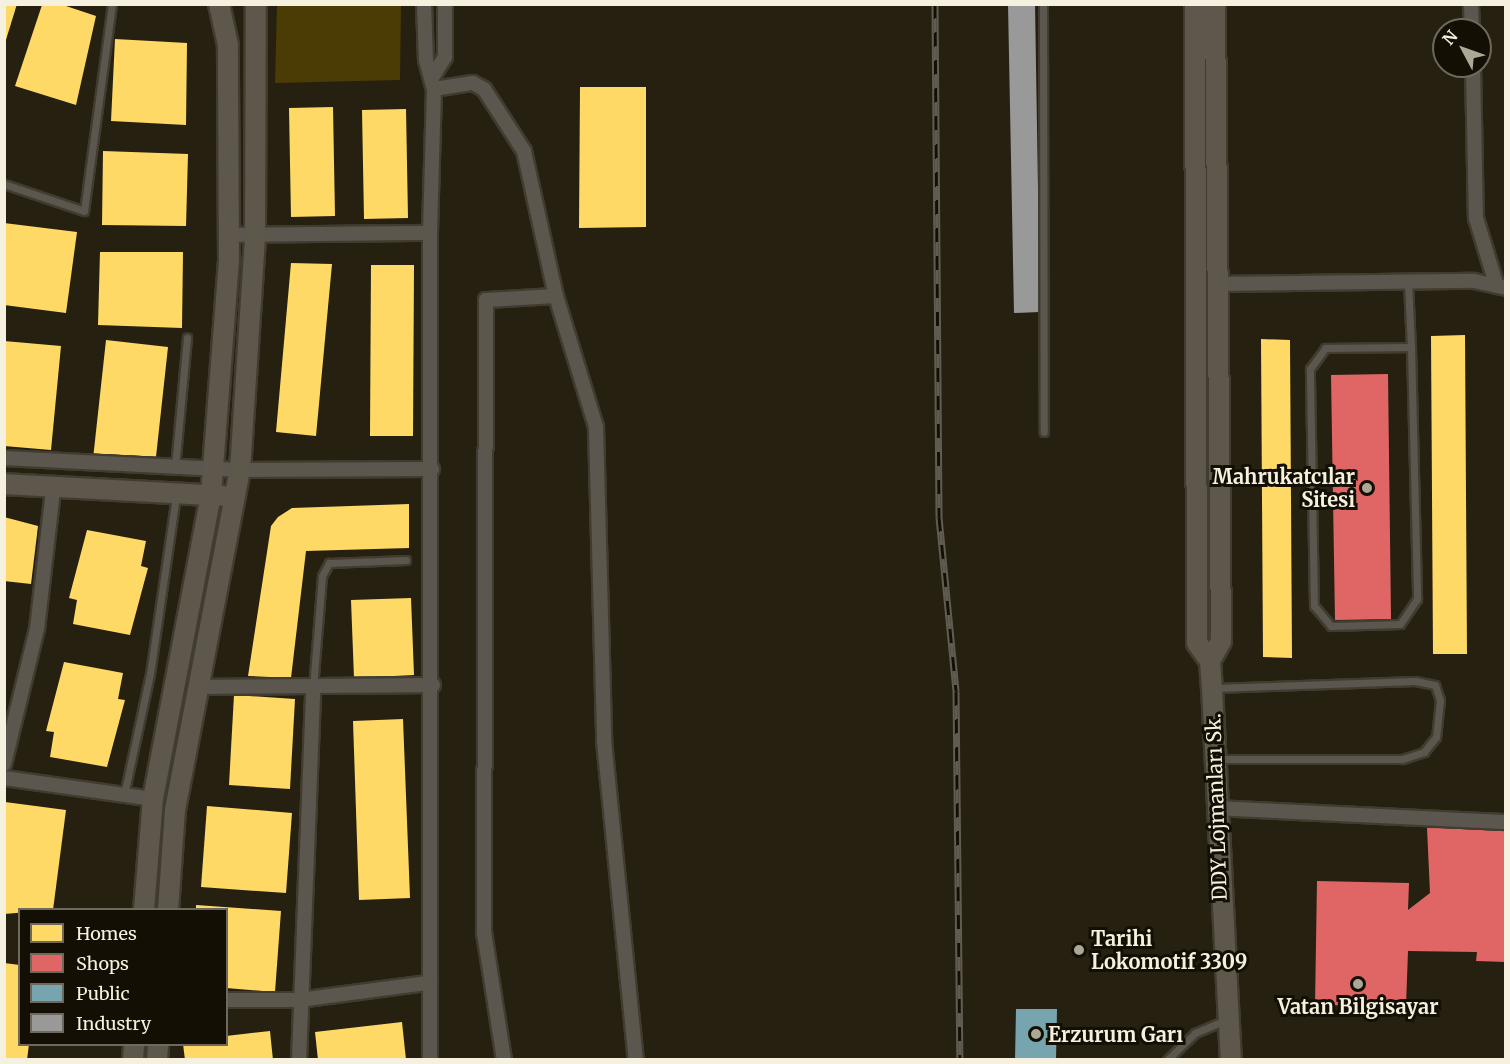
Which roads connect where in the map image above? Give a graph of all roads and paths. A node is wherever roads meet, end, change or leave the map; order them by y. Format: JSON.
{"nodes":[{"id":1,"x":112,"y":4,"type":"edge"},
{"id":2,"x":219,"y":4,"type":"edge"},
{"id":3,"x":256,"y":4,"type":"edge"},
{"id":4,"x":424,"y":4,"type":"edge"},
{"id":5,"x":445,"y":4,"type":"edge"},
{"id":6,"x":1043,"y":4,"type":"edge"},
{"id":7,"x":1195,"y":4,"type":"edge"},
{"id":8,"x":1215,"y":4,"type":"edge"},
{"id":9,"x":1473,"y":78,"type":"edge"},
{"id":10,"x":433,"y":82,"type":"junction"},
{"id":11,"x":4,"y":184,"type":"edge"},
{"id":12,"x":430,"y":232,"type":"junction"},
{"id":13,"x":228,"y":235,"type":"junction"},
{"id":14,"x":255,"y":236,"type":"junction"},
{"id":15,"x":1408,"y":282,"type":"junction"},
{"id":16,"x":1217,"y":284,"type":"junction"},
{"id":17,"x":1501,"y":286,"type":"edge"},
{"id":18,"x":556,"y":296,"type":"junction"},
{"id":19,"x":187,"y":338,"type":"dead end"},
{"id":20,"x":1411,"y":347,"type":"junction"},
{"id":21,"x":1044,"y":432,"type":"dead end"},
{"id":22,"x":4,"y":458,"type":"edge"},
{"id":23,"x":175,"y":467,"type":"junction"},
{"id":24,"x":213,"y":468,"type":"junction"},
{"id":25,"x":432,"y":469,"type":"junction"},
{"id":26,"x":240,"y":470,"type":"junction"},
{"id":27,"x":4,"y":484,"type":"edge"},
{"id":28,"x":53,"y":490,"type":"junction"},
{"id":29,"x":177,"y":493,"type":"junction"},
{"id":30,"x":211,"y":494,"type":"junction"},
{"id":31,"x":235,"y":499,"type":"junction"},
{"id":32,"x":406,"y":560,"type":"dead end"},
{"id":33,"x":1210,"y":662,"type":"junction"},
{"id":34,"x":434,"y":685,"type":"junction"},
{"id":35,"x":198,"y":687,"type":"junction"},
{"id":36,"x":313,"y":688,"type":"junction"},
{"id":37,"x":1212,"y":688,"type":"junction"},
{"id":38,"x":1215,"y":759,"type":"junction"},
{"id":39,"x":4,"y":764,"type":"edge"},
{"id":40,"x":4,"y":778,"type":"edge"},
{"id":41,"x":124,"y":795,"type":"junction"},
{"id":42,"x":153,"y":799,"type":"junction"},
{"id":43,"x":1217,"y":808,"type":"junction"},
{"id":44,"x":1506,"y":822,"type":"edge"},
{"id":45,"x":144,"y":908,"type":"edge"},
{"id":46,"x":168,"y":908,"type":"edge"},
{"id":47,"x":426,"y":982,"type":"junction"},
{"id":48,"x":228,"y":1000,"type":"edge"},
{"id":49,"x":299,"y":1000,"type":"junction"},
{"id":50,"x":1228,"y":1018,"type":"junction"},
{"id":51,"x":299,"y":1059,"type":"edge"},
{"id":52,"x":430,"y":1059,"type":"edge"},
{"id":53,"x":504,"y":1059,"type":"edge"},
{"id":54,"x":636,"y":1059,"type":"edge"},
{"id":55,"x":1167,"y":1059,"type":"edge"},
{"id":56,"x":1231,"y":1059,"type":"edge"}],
"edges":[{"from":1,"to":11,"type":"lane"},
{"from":2,"to":13,"type":"street"},
{"from":3,"to":14,"type":"street"},
{"from":4,"to":10,"type":"street"},
{"from":5,"to":10,"type":"street"},
{"from":6,"to":21,"type":"lane"},
{"from":7,"to":33,"type":"street"},
{"from":8,"to":16,"type":"street"},
{"from":9,"to":17,"type":"street"},
{"from":10,"to":12,"type":"street"},
{"from":10,"to":18,"type":"street"},
{"from":12,"to":14,"type":"street"},
{"from":12,"to":25,"type":"street"},
{"from":13,"to":14,"type":"street"},
{"from":13,"to":24,"type":"street"},
{"from":14,"to":26,"type":"street"},
{"from":15,"to":16,"type":"street"},
{"from":15,"to":17,"type":"street"},
{"from":15,"to":20,"type":"lane"},
{"from":16,"to":33,"type":"street"},
{"from":18,"to":53,"type":"street"},
{"from":18,"to":54,"type":"street"},
{"from":19,"to":23,"type":"lane"},
{"from":20,"to":20,"type":"lane"},
{"from":22,"to":23,"type":"street"},
{"from":23,"to":24,"type":"street"},
{"from":24,"to":26,"type":"street"},
{"from":24,"to":30,"type":"street"},
{"from":25,"to":26,"type":"street"},
{"from":25,"to":34,"type":"street"},
{"from":26,"to":31,"type":"street"},
{"from":27,"to":28,"type":"street"},
{"from":28,"to":29,"type":"street"},
{"from":28,"to":39,"type":"street"},
{"from":29,"to":30,"type":"street"},
{"from":29,"to":41,"type":"lane"},
{"from":30,"to":31,"type":"street"},
{"from":30,"to":42,"type":"street"},
{"from":31,"to":35,"type":"street"},
{"from":32,"to":36,"type":"lane"},
{"from":33,"to":37,"type":"street","name":"DDY Lojmanları Sk."},
{"from":34,"to":36,"type":"street"},
{"from":34,"to":47,"type":"street"},
{"from":35,"to":36,"type":"street"},
{"from":35,"to":46,"type":"street"},
{"from":36,"to":49,"type":"street"},
{"from":37,"to":38,"type":"street","name":"DDY Lojmanları Sk."},
{"from":37,"to":38,"type":"lane"},
{"from":38,"to":43,"type":"street","name":"DDY Lojmanları Sk."},
{"from":40,"to":41,"type":"street"},
{"from":41,"to":42,"type":"street"},
{"from":42,"to":45,"type":"street"},
{"from":43,"to":44,"type":"street"},
{"from":43,"to":50,"type":"street","name":"DDY Lojmanları Sk."},
{"from":47,"to":49,"type":"street"},
{"from":47,"to":52,"type":"street"},
{"from":48,"to":49,"type":"street"},
{"from":49,"to":51,"type":"street"},
{"from":50,"to":55,"type":"lane"},
{"from":50,"to":56,"type":"street","name":"DDY Lojmanları Sk."}]}
